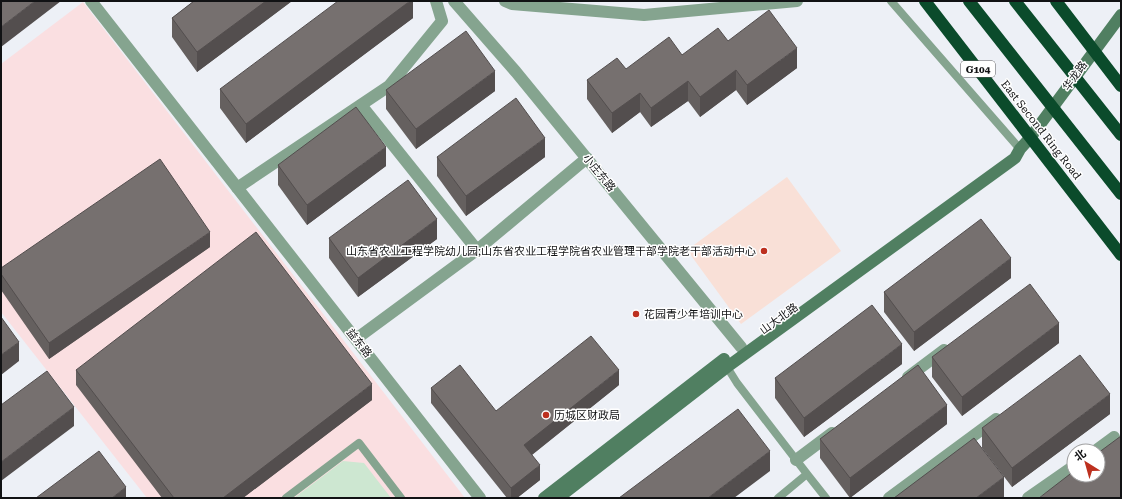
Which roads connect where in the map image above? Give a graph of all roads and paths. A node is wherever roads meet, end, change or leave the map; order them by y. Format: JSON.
{"nodes":[{"id":1,"x":90,"y":1,"type":"edge"},
{"id":2,"x":436,"y":1,"type":"edge"},
{"id":3,"x":454,"y":1,"type":"edge"},
{"id":4,"x":505,"y":1,"type":"edge"},
{"id":5,"x":798,"y":1,"type":"edge"},
{"id":6,"x":891,"y":1,"type":"edge"},
{"id":7,"x":926,"y":1,"type":"edge"},
{"id":8,"x":969,"y":1,"type":"edge"},
{"id":9,"x":1015,"y":1,"type":"edge"},
{"id":10,"x":1056,"y":1,"type":"edge"},
{"id":11,"x":1121,"y":15,"type":"edge"},
{"id":12,"x":1095,"y":50,"type":"junction"},
{"id":13,"x":1121,"y":86,"type":"edge"},
{"id":14,"x":361,"y":105,"type":"junction"},
{"id":15,"x":1121,"y":135,"type":"edge"},
{"id":16,"x":1030,"y":138,"type":"junction"},
{"id":17,"x":1020,"y":149,"type":"junction"},
{"id":18,"x":587,"y":158,"type":"junction"},
{"id":19,"x":237,"y":188,"type":"junction"},
{"id":20,"x":1121,"y":194,"type":"edge"},
{"id":21,"x":477,"y":250,"type":"junction"},
{"id":22,"x":1121,"y":255,"type":"edge"},
{"id":23,"x":356,"y":340,"type":"junction"},
{"id":24,"x":955,"y":342,"type":"edge"},
{"id":25,"x":741,"y":347,"type":"junction"},
{"id":26,"x":727,"y":367,"type":"junction"},
{"id":27,"x":898,"y":384,"type":"edge"},
{"id":28,"x":1004,"y":412,"type":"edge"},
{"id":29,"x":840,"y":427,"type":"edge"},
{"id":30,"x":1114,"y":437,"type":"dead end"},
{"id":31,"x":1105,"y":443,"type":"edge"},
{"id":32,"x":796,"y":460,"type":"junction"},
{"id":33,"x":1066,"y":472,"type":"edge"},
{"id":34,"x":807,"y":474,"type":"junction"},
{"id":35,"x":286,"y":498,"type":"edge"},
{"id":36,"x":401,"y":498,"type":"edge"},
{"id":37,"x":480,"y":498,"type":"edge"},
{"id":38,"x":544,"y":498,"type":"edge"},
{"id":39,"x":558,"y":498,"type":"edge"},
{"id":40,"x":778,"y":498,"type":"edge"},
{"id":41,"x":826,"y":498,"type":"edge"},
{"id":42,"x":889,"y":498,"type":"edge"},
{"id":43,"x":1028,"y":498,"type":"edge"}],
"edges":[{"from":1,"to":19,"type":"street","name":"益东路"},
{"from":2,"to":14,"type":"street"},
{"from":3,"to":18,"type":"street","name":"小庄东路"},
{"from":4,"to":5,"type":"street"},
{"from":6,"to":17,"type":"lane"},
{"from":7,"to":16,"type":"highway","name":"East Second Ring Road","number":"G104"},
{"from":8,"to":20,"type":"highway","bridge":true},
{"from":9,"to":15,"type":"highway","bridge":true},
{"from":10,"to":12,"type":"highway"},
{"from":11,"to":12,"type":"main road","name":"华龙路"},
{"from":12,"to":13,"type":"highway"},
{"from":12,"to":16,"type":"main road","name":"华龙路"},
{"from":14,"to":19,"type":"street"},
{"from":14,"to":21,"type":"street"},
{"from":16,"to":17,"type":"main road","name":"山大北路"},
{"from":16,"to":22,"type":"highway","name":"East Second Ring Road","number":"G104"},
{"from":17,"to":25,"type":"main road","name":"山大北路"},
{"from":17,"to":26,"type":"main road","name":"山大北路"},
{"from":18,"to":21,"type":"street"},
{"from":18,"to":25,"type":"street","name":"小庄东路"},
{"from":19,"to":23,"type":"street","name":"益东路"},
{"from":21,"to":23,"type":"street"},
{"from":23,"to":37,"type":"street","name":"益东路"},
{"from":24,"to":27,"type":"street"},
{"from":25,"to":38,"type":"main road","name":"山大北路"},
{"from":26,"to":32,"type":"lane"},
{"from":26,"to":39,"type":"main road","name":"山大北路"},
{"from":28,"to":42,"type":"street"},
{"from":29,"to":32,"type":"street"},
{"from":30,"to":31,"type":"street"},
{"from":32,"to":34,"type":"lane"},
{"from":33,"to":43,"type":"street"},
{"from":34,"to":40,"type":"lane"},
{"from":34,"to":41,"type":"lane"},
{"from":35,"to":36,"type":"lane"}]}
